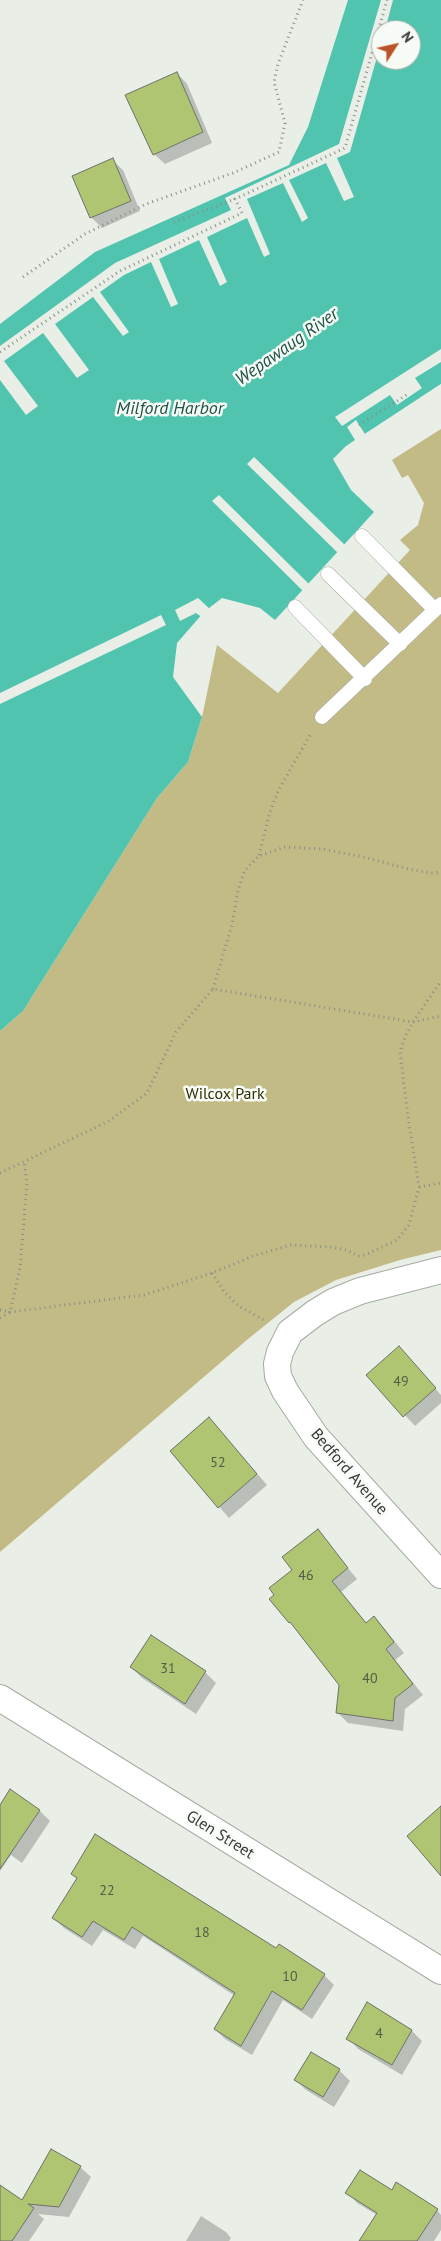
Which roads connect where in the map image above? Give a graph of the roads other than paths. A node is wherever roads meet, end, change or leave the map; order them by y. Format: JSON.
{"nodes":[{"id":1,"x":362,"y":536,"type":"dead end"},
{"id":2,"x":328,"y":574,"type":"dead end"},
{"id":3,"x":295,"y":607,"type":"dead end"},
{"id":4,"x":438,"y":607,"type":"edge"},
{"id":5,"x":400,"y":644,"type":"junction"},
{"id":6,"x":365,"y":679,"type":"junction"},
{"id":7,"x":322,"y":717,"type":"road end"},
{"id":8,"x":441,"y":1270,"type":"edge"},
{"id":9,"x":441,"y":1575,"type":"edge"},
{"id":10,"x":0,"y":1698,"type":"edge"},
{"id":11,"x":441,"y":1971,"type":"edge"}],
"edges":[{"from":1,"to":4,"type":"lane"},
{"from":2,"to":5,"type":"lane"},
{"from":3,"to":6,"type":"lane"},
{"from":4,"to":5,"type":"lane"},
{"from":5,"to":6,"type":"lane"},
{"from":6,"to":7,"type":"lane"},
{"from":8,"to":9,"type":"street","name":"Bedford Avenue"},
{"from":10,"to":11,"type":"street","name":"Glen Street"}]}
